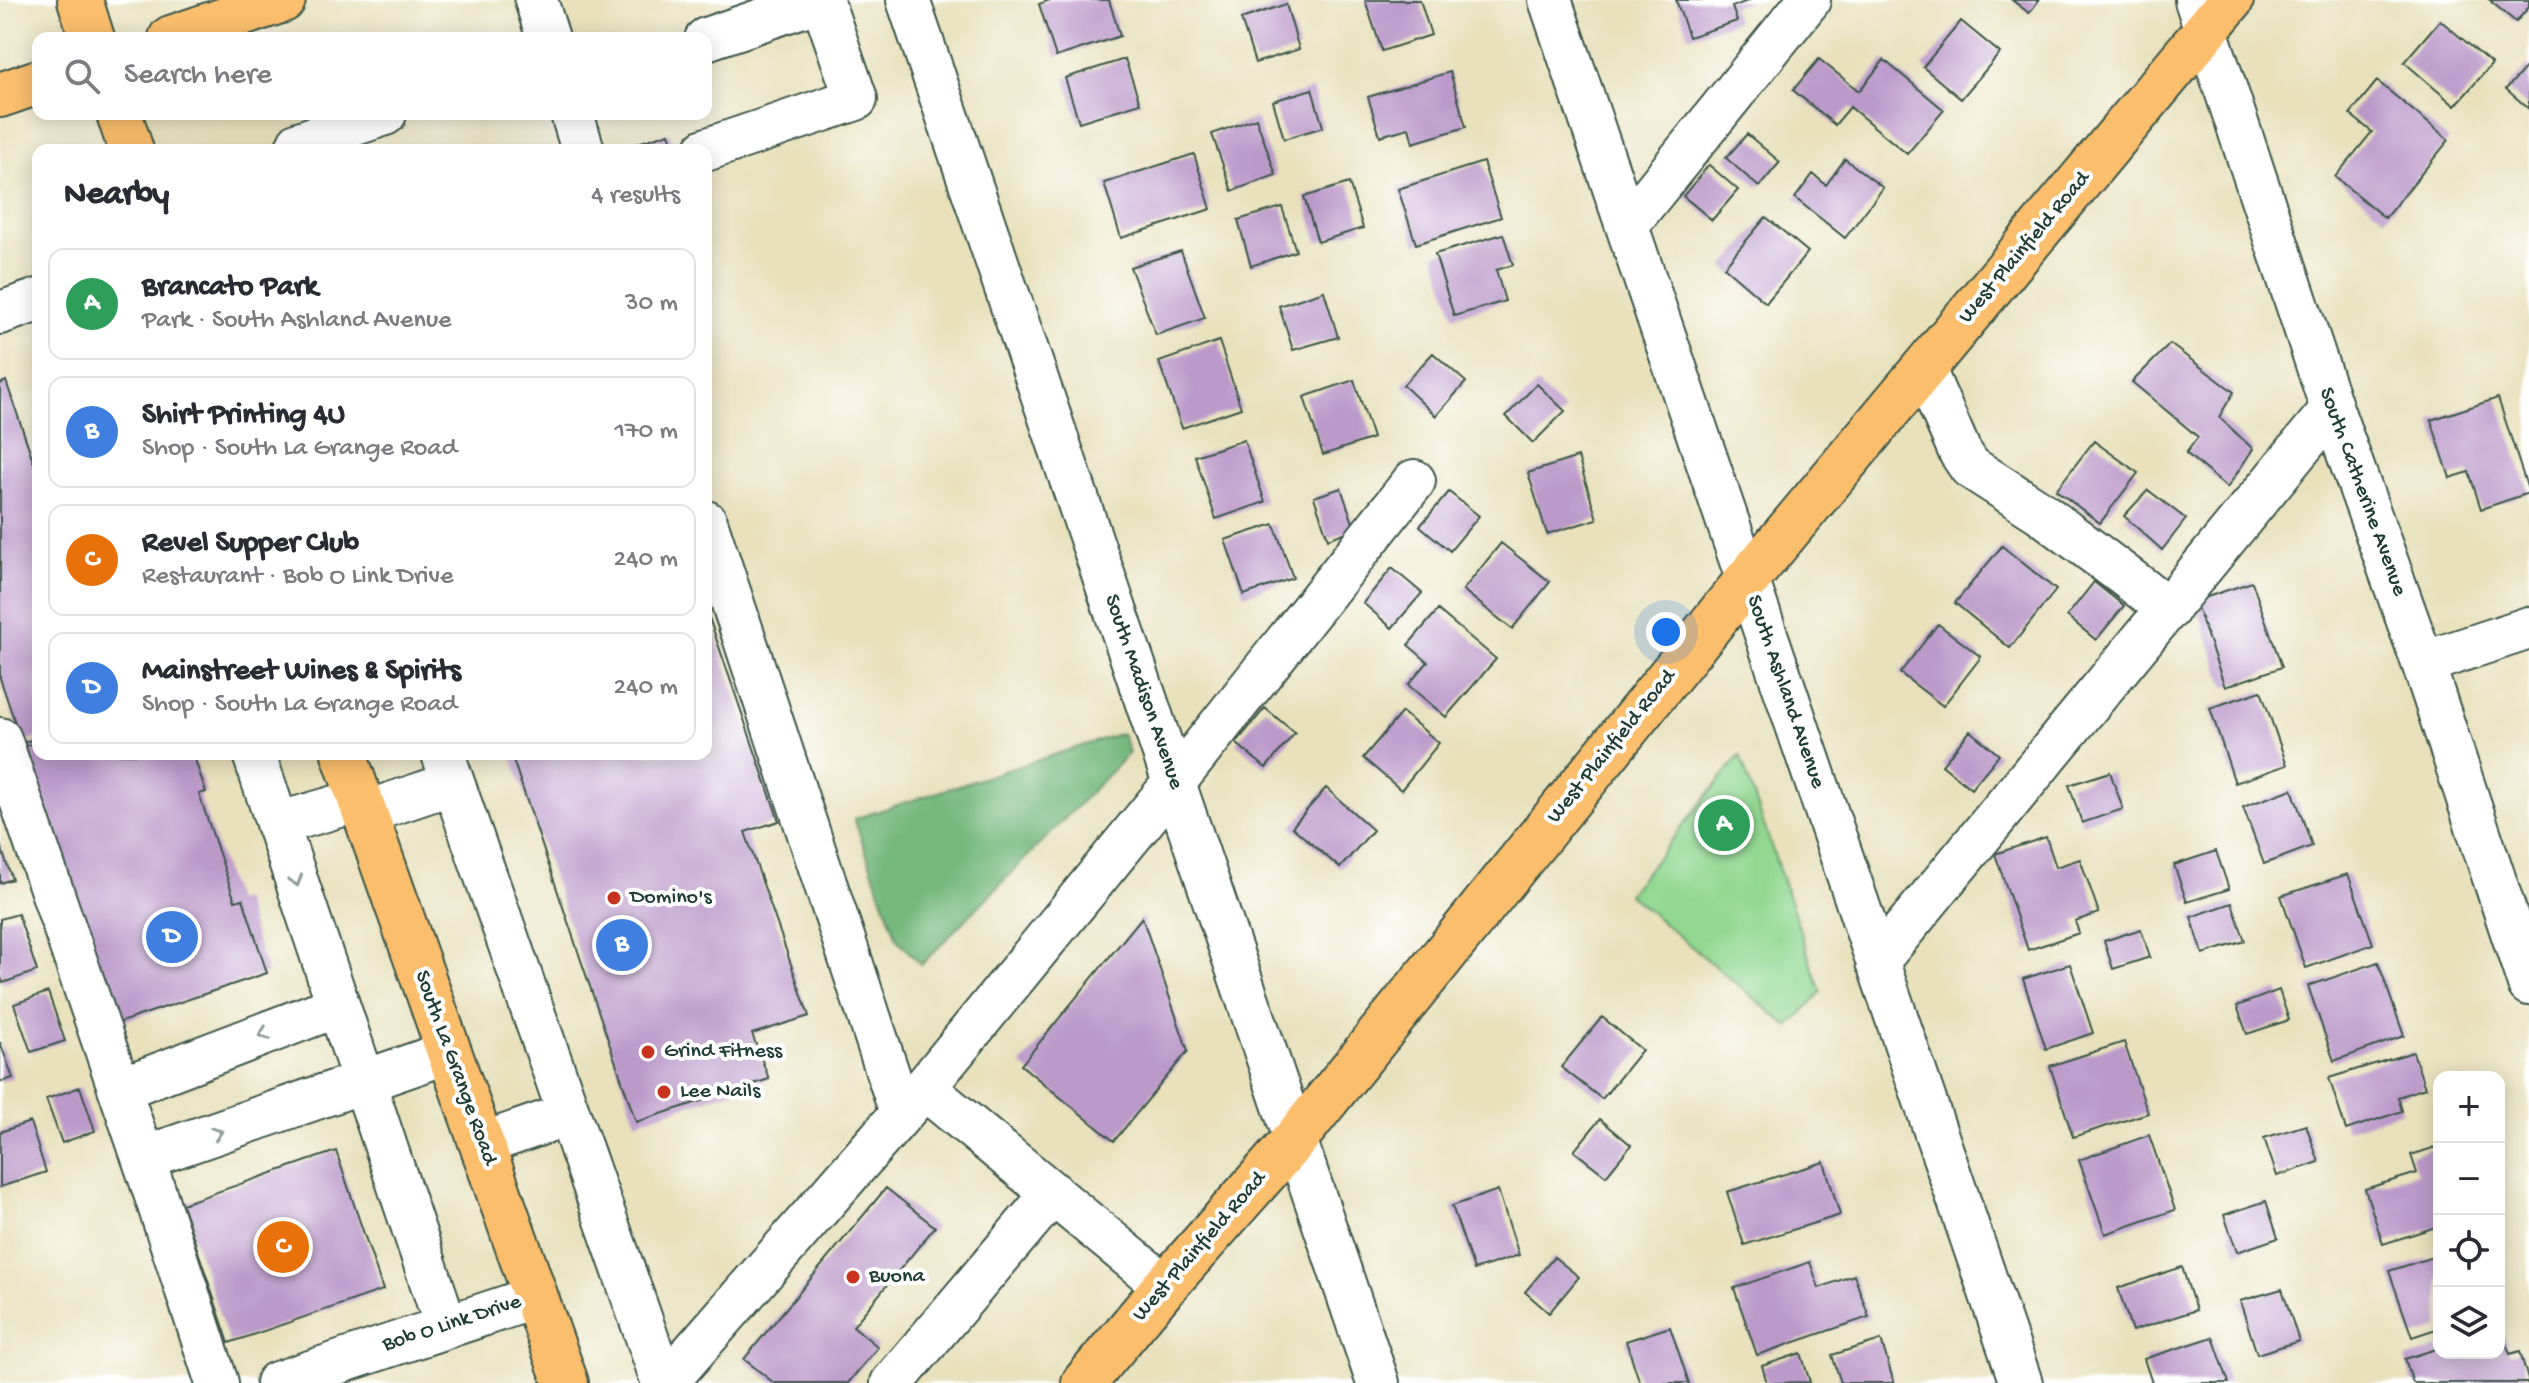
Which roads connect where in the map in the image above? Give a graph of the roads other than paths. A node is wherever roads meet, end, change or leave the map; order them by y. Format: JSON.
{"nodes":[{"id":1,"x":80,"y":0,"type":"edge"},
{"id":2,"x":536,"y":0,"type":"edge"},
{"id":3,"x":821,"y":0,"type":"edge"},
{"id":4,"x":908,"y":0,"type":"edge"},
{"id":5,"x":1550,"y":0,"type":"edge"},
{"id":6,"x":1809,"y":0,"type":"edge"},
{"id":7,"x":266,"y":3,"type":"edge"},
{"id":8,"x":2211,"y":10,"type":"edge"},
{"id":9,"x":90,"y":32,"type":"edge"},
{"id":10,"x":187,"y":32,"type":"edge"},
{"id":11,"x":546,"y":32,"type":"edge"},
{"id":12,"x":712,"y":37,"type":"edge"},
{"id":13,"x":32,"y":84,"type":"edge"},
{"id":14,"x":0,"y":95,"type":"edge"},
{"id":15,"x":121,"y":120,"type":"edge"},
{"id":16,"x":367,"y":120,"type":"edge"},
{"id":17,"x":574,"y":120,"type":"edge"},
{"id":18,"x":129,"y":144,"type":"edge"},
{"id":19,"x":299,"y":144,"type":"edge"},
{"id":20,"x":581,"y":144,"type":"edge"},
{"id":21,"x":712,"y":148,"type":"edge"},
{"id":22,"x":1627,"y":225,"type":"junction"},
{"id":23,"x":32,"y":302,"type":"edge"},
{"id":24,"x":0,"y":313,"type":"edge"},
{"id":25,"x":1924,"y":369,"type":"junction"},
{"id":26,"x":2332,"y":409,"type":"junction"},
{"id":27,"x":1414,"y":481,"type":"dead end"},
{"id":28,"x":712,"y":542,"type":"edge"},
{"id":29,"x":1747,"y":580,"type":"junction"},
{"id":30,"x":2169,"y":609,"type":"junction"},
{"id":31,"x":2529,"y":628,"type":"edge"},
{"id":32,"x":2423,"y":663,"type":"junction"},
{"id":33,"x":1,"y":745,"type":"edge"},
{"id":34,"x":256,"y":760,"type":"edge"},
{"id":35,"x":346,"y":760,"type":"edge"},
{"id":36,"x":448,"y":768,"type":"edge"},
{"id":37,"x":1174,"y":783,"type":"junction"},
{"id":38,"x":362,"y":806,"type":"junction"},
{"id":39,"x":277,"y":824,"type":"junction"},
{"id":40,"x":1877,"y":962,"type":"junction"},
{"id":41,"x":2529,"y":984,"type":"edge"},
{"id":42,"x":337,"y":1006,"type":"junction"},
{"id":43,"x":449,"y":1052,"type":"junction"},
{"id":44,"x":363,"y":1082,"type":"junction"},
{"id":45,"x":120,"y":1089,"type":"junction"},
{"id":46,"x":912,"y":1101,"type":"junction"},
{"id":47,"x":569,"y":1114,"type":"junction"},
{"id":48,"x":1295,"y":1139,"type":"junction"},
{"id":49,"x":482,"y":1144,"type":"junction"},
{"id":50,"x":143,"y":1158,"type":"junction"},
{"id":51,"x":1053,"y":1193,"type":"junction"},
{"id":52,"x":1165,"y":1286,"type":"junction"},
{"id":53,"x":536,"y":1297,"type":"junction"},
{"id":54,"x":446,"y":1326,"type":"junction"},
{"id":55,"x":680,"y":1378,"type":"edge"},
{"id":56,"x":217,"y":1383,"type":"edge"},
{"id":57,"x":277,"y":1383,"type":"edge"},
{"id":58,"x":566,"y":1383,"type":"edge"},
{"id":59,"x":892,"y":1383,"type":"edge"},
{"id":60,"x":1084,"y":1383,"type":"edge"},
{"id":61,"x":1378,"y":1383,"type":"edge"},
{"id":62,"x":2021,"y":1383,"type":"edge"}],
"edges":[{"from":1,"to":9,"type":"main road"},
{"from":2,"to":11,"type":"street"},
{"from":3,"to":12,"type":"street"},
{"from":3,"to":21,"type":"street"},
{"from":4,"to":37,"type":"street","name":"South Madison Avenue"},
{"from":5,"to":22,"type":"street","name":"South Ashland Avenue"},
{"from":6,"to":22,"type":"street"},
{"from":7,"to":10,"type":"main road"},
{"from":8,"to":25,"type":"main road","name":"West Plainfield Road"},
{"from":8,"to":26,"type":"street","name":"South Catherine Avenue"},
{"from":13,"to":14,"type":"main road"},
{"from":15,"to":18,"type":"main road"},
{"from":16,"to":19,"type":"street"},
{"from":17,"to":20,"type":"street"},
{"from":22,"to":29,"type":"street","name":"South Ashland Avenue"},
{"from":23,"to":24,"type":"street"},
{"from":25,"to":29,"type":"main road","name":"West Plainfield Road"},
{"from":25,"to":30,"type":"street"},
{"from":26,"to":30,"type":"street"},
{"from":26,"to":32,"type":"street","name":"South Catherine Avenue"},
{"from":27,"to":37,"type":"street"},
{"from":28,"to":46,"type":"street"},
{"from":29,"to":40,"type":"street","name":"South Ashland Avenue"},
{"from":29,"to":48,"type":"main road","name":"West Plainfield Road"},
{"from":30,"to":40,"type":"street"},
{"from":31,"to":32,"type":"street"},
{"from":32,"to":41,"type":"street","name":"South Catherine Avenue"},
{"from":33,"to":45,"type":"street"},
{"from":34,"to":39,"type":"street"},
{"from":35,"to":38,"type":"main road","name":"South La Grange Road"},
{"from":36,"to":38,"type":"street"},
{"from":36,"to":47,"type":"street"},
{"from":37,"to":46,"type":"street"},
{"from":37,"to":48,"type":"street","name":"South Madison Avenue"},
{"from":38,"to":39,"type":"street"},
{"from":38,"to":43,"type":"main road","name":"South La Grange Road"},
{"from":39,"to":42,"type":"street","one_way":true},
{"from":40,"to":62,"type":"street","name":"South Ashland Avenue"},
{"from":42,"to":44,"type":"street"},
{"from":42,"to":45,"type":"street","one_way":true},
{"from":43,"to":44,"type":"street"},
{"from":43,"to":49,"type":"main road","name":"South La Grange Road"},
{"from":50,"to":44,"type":"street","one_way":true},
{"from":44,"to":54,"type":"street"},
{"from":45,"to":50,"type":"street"},
{"from":46,"to":51,"type":"street"},
{"from":46,"to":55,"type":"street"},
{"from":47,"to":49,"type":"street"},
{"from":47,"to":55,"type":"street"},
{"from":48,"to":52,"type":"main road","name":"West Plainfield Road"},
{"from":48,"to":61,"type":"street","name":"South Madison Avenue"},
{"from":49,"to":53,"type":"main road","name":"South La Grange Road"},
{"from":50,"to":56,"type":"street"},
{"from":51,"to":52,"type":"street"},
{"from":51,"to":59,"type":"street"},
{"from":52,"to":60,"type":"main road","name":"West Plainfield Road"},
{"from":53,"to":54,"type":"street","name":"Bob O Link Drive"},
{"from":53,"to":58,"type":"main road","name":"South La Grange Road"},
{"from":54,"to":57,"type":"street","name":"Bob O Link Drive"}]}
